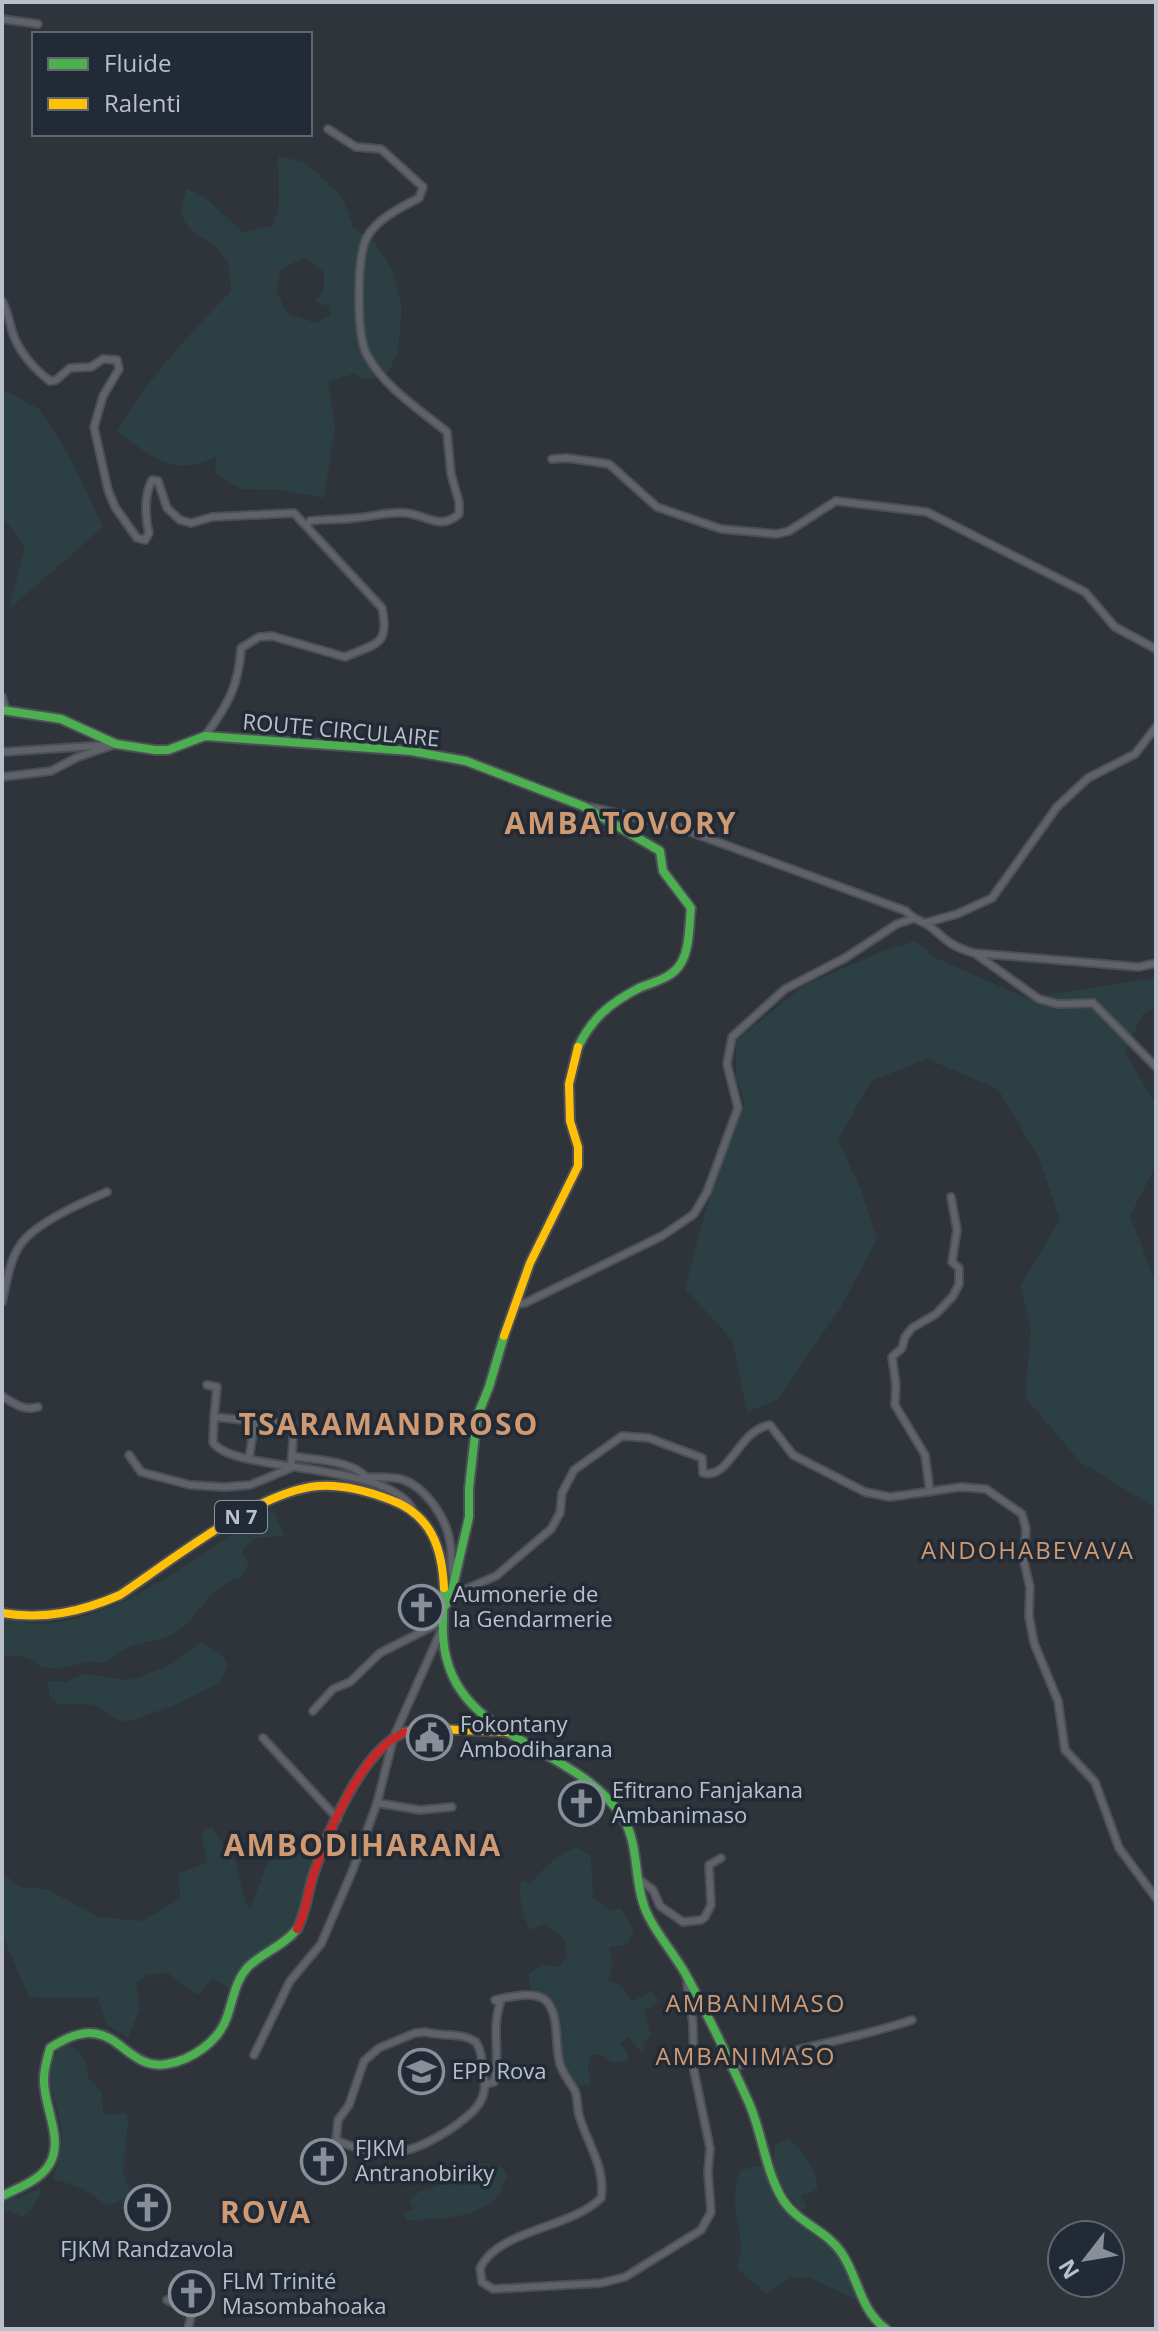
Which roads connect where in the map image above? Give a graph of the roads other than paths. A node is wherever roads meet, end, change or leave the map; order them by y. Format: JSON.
{"nodes":[{"id":1,"x":2,"y":19,"type":"edge"},
{"id":2,"x":38,"y":24,"type":"dead end"},
{"id":3,"x":328,"y":129,"type":"dead end"},
{"id":4,"x":2,"y":301,"type":"edge"},
{"id":5,"x":552,"y":459,"type":"dead end"},
{"id":6,"x":306,"y":526,"type":"junction"},
{"id":7,"x":1156,"y":649,"type":"edge"},
{"id":8,"x":2,"y":697,"type":"edge"},
{"id":9,"x":4,"y":710,"type":"edge"},
{"id":10,"x":1156,"y":727,"type":"edge"},
{"id":11,"x":205,"y":736,"type":"junction"},
{"id":12,"x":116,"y":744,"type":"junction"},
{"id":13,"x":2,"y":752,"type":"edge"},
{"id":14,"x":2,"y":777,"type":"edge"},
{"id":15,"x":583,"y":806,"type":"junction"},
{"id":16,"x":912,"y":919,"type":"junction"},
{"id":17,"x":925,"y":923,"type":"junction"},
{"id":18,"x":974,"y":953,"type":"junction"},
{"id":19,"x":1156,"y":963,"type":"edge"},
{"id":20,"x":1156,"y":1067,"type":"edge"},
{"id":21,"x":107,"y":1192,"type":"dead end"},
{"id":22,"x":951,"y":1197,"type":"dead end"},
{"id":23,"x":2,"y":1302,"type":"edge"},
{"id":24,"x":516,"y":1304,"type":"junction"},
{"id":25,"x":207,"y":1385,"type":"dead end"},
{"id":26,"x":2,"y":1396,"type":"edge"},
{"id":27,"x":38,"y":1407,"type":"dead end"},
{"id":28,"x":214,"y":1417,"type":"junction"},
{"id":29,"x":255,"y":1421,"type":"junction"},
{"id":30,"x":129,"y":1455,"type":"dead end"},
{"id":31,"x":292,"y":1456,"type":"junction"},
{"id":32,"x":249,"y":1458,"type":"junction"},
{"id":33,"x":291,"y":1468,"type":"junction"},
{"id":34,"x":930,"y":1492,"type":"junction"},
{"id":35,"x":414,"y":1512,"type":"junction"},
{"id":36,"x":449,"y":1584,"type":"junction"},
{"id":37,"x":2,"y":1613,"type":"edge"},
{"id":38,"x":443,"y":1621,"type":"junction"},
{"id":39,"x":441,"y":1631,"type":"junction"},
{"id":40,"x":313,"y":1711,"type":"dead end"},
{"id":41,"x":506,"y":1732,"type":"junction"},
{"id":42,"x":394,"y":1736,"type":"junction"},
{"id":43,"x":263,"y":1738,"type":"dead end"},
{"id":44,"x":377,"y":1803,"type":"junction"},
{"id":45,"x":452,"y":1807,"type":"dead end"},
{"id":46,"x":338,"y":1819,"type":"junction"},
{"id":47,"x":721,"y":1858,"type":"dead end"},
{"id":48,"x":640,"y":1880,"type":"junction"},
{"id":49,"x":1156,"y":1898,"type":"edge"},
{"id":50,"x":686,"y":1975,"type":"junction"},
{"id":51,"x":912,"y":2020,"type":"dead end"},
{"id":52,"x":254,"y":2055,"type":"dead end"},
{"id":53,"x":731,"y":2068,"type":"junction"},
{"id":54,"x":487,"y":2084,"type":"junction"},
{"id":55,"x":2,"y":2196,"type":"edge"},
{"id":56,"x":167,"y":2300,"type":"dead end"},
{"id":57,"x":190,"y":2327,"type":"edge"},
{"id":58,"x":886,"y":2329,"type":"edge"}],
"edges":[{"from":1,"to":2,"type":"street"},
{"from":3,"to":6,"type":"street"},
{"from":4,"to":6,"type":"street"},
{"from":5,"to":7,"type":"street"},
{"from":6,"to":11,"type":"street"},
{"from":8,"to":9,"type":"street"},
{"from":9,"to":12,"type":"street","name":"ROUTE CIRCULAIRE"},
{"from":10,"to":17,"type":"street"},
{"from":11,"to":12,"type":"street","name":"ROUTE CIRCULAIRE"},
{"from":11,"to":15,"type":"street","name":"ROUTE CIRCULAIRE"},
{"from":12,"to":13,"type":"street"},
{"from":12,"to":14,"type":"street"},
{"from":15,"to":16,"type":"street"},
{"from":15,"to":24,"type":"street","name":"ROUTE CIRCULAIRE"},
{"from":16,"to":17,"type":"street"},
{"from":16,"to":24,"type":"street"},
{"from":17,"to":18,"type":"street"},
{"from":18,"to":19,"type":"street"},
{"from":18,"to":20,"type":"street"},
{"from":21,"to":23,"type":"street"},
{"from":22,"to":34,"type":"street"},
{"from":24,"to":36,"type":"street"},
{"from":25,"to":28,"type":"street"},
{"from":26,"to":27,"type":"street"},
{"from":28,"to":29,"type":"street"},
{"from":28,"to":32,"type":"street"},
{"from":29,"to":31,"type":"street"},
{"from":29,"to":32,"type":"street"},
{"from":30,"to":33,"type":"street"},
{"from":31,"to":33,"type":"street"},
{"from":31,"to":36,"type":"street"},
{"from":32,"to":33,"type":"street"},
{"from":33,"to":35,"type":"street"},
{"from":34,"to":36,"type":"street"},
{"from":34,"to":49,"type":"street"},
{"from":35,"to":36,"type":"street"},
{"from":35,"to":37,"type":"street","number":"N 7"},
{"from":36,"to":38,"type":"street"},
{"from":38,"to":39,"type":"street"},
{"from":38,"to":40,"type":"street"},
{"from":39,"to":41,"type":"street"},
{"from":39,"to":42,"type":"street"},
{"from":41,"to":42,"type":"street"},
{"from":41,"to":48,"type":"street"},
{"from":42,"to":44,"type":"street"},
{"from":42,"to":46,"type":"street"},
{"from":43,"to":46,"type":"street"},
{"from":44,"to":45,"type":"street"},
{"from":44,"to":52,"type":"street"},
{"from":46,"to":55,"type":"street"},
{"from":47,"to":48,"type":"street"},
{"from":48,"to":50,"type":"street"},
{"from":50,"to":53,"type":"street"},
{"from":50,"to":54,"type":"street"},
{"from":51,"to":53,"type":"street"},
{"from":53,"to":58,"type":"street"},
{"from":54,"to":54,"type":"street"},
{"from":56,"to":57,"type":"street"}]}
